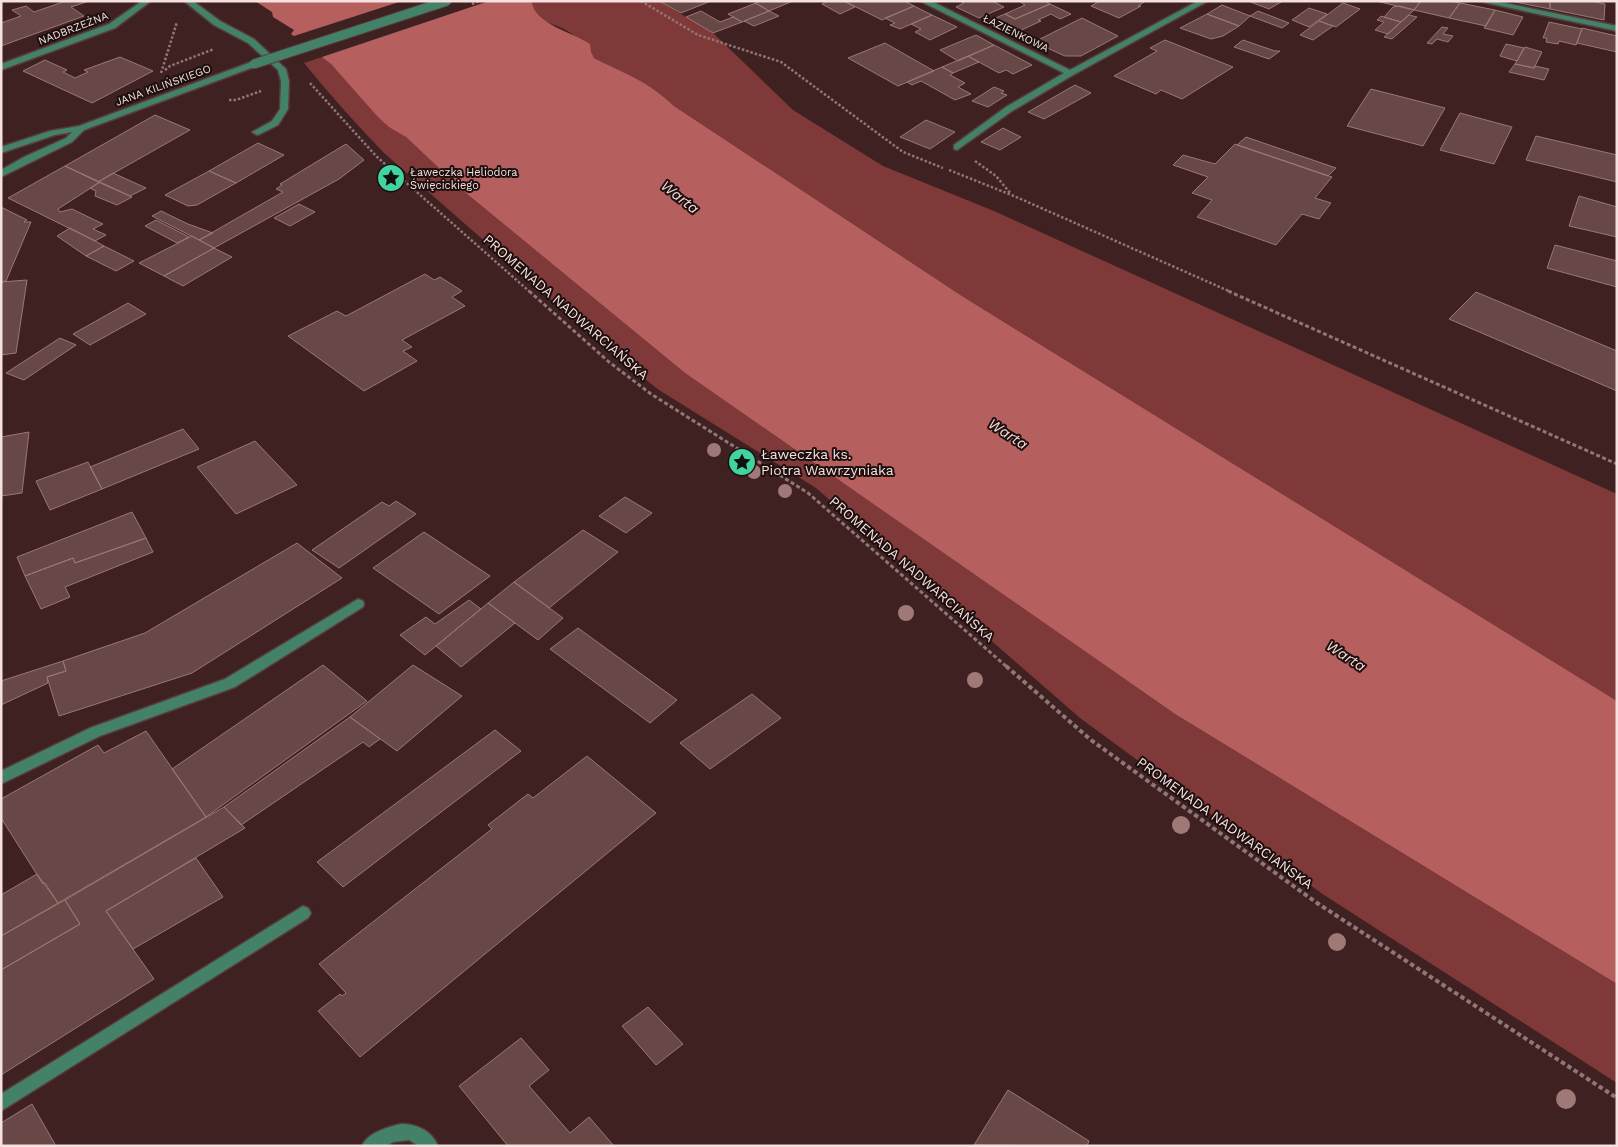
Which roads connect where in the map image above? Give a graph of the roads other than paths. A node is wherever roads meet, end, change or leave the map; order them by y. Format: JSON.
{"nodes":[{"id":1,"x":147,"y":1,"type":"edge"},
{"id":2,"x":188,"y":1,"type":"edge"},
{"id":3,"x":447,"y":1,"type":"edge"},
{"id":4,"x":924,"y":1,"type":"edge"},
{"id":5,"x":1204,"y":1,"type":"edge"},
{"id":6,"x":1482,"y":1,"type":"edge"},
{"id":7,"x":1617,"y":29,"type":"edge"},
{"id":8,"x":1,"y":67,"type":"edge"},
{"id":9,"x":1070,"y":73,"type":"junction"},
{"id":10,"x":80,"y":128,"type":"junction"},
{"id":11,"x":257,"y":132,"type":"dead end"},
{"id":12,"x":957,"y":147,"type":"road end"},
{"id":13,"x":1,"y":150,"type":"edge"},
{"id":14,"x":1,"y":174,"type":"edge"},
{"id":15,"x":358,"y":604,"type":"dead end"},
{"id":16,"x":1,"y":778,"type":"edge"},
{"id":17,"x":302,"y":913,"type":"dead end"},
{"id":18,"x":1,"y":1103,"type":"edge"},
{"id":19,"x":370,"y":1146,"type":"edge"},
{"id":20,"x":430,"y":1146,"type":"edge"}],
"edges":[{"from":1,"to":8,"type":"street","name":"NADBRZEŻNA"},
{"from":2,"to":11,"type":"street"},
{"from":3,"to":10,"type":"street","name":"JANA KILIŃSKIEGO","bridge":true},
{"from":4,"to":9,"type":"street","name":"ŁAZIENKOWA"},
{"from":5,"to":9,"type":"street"},
{"from":6,"to":7,"type":"street"},
{"from":9,"to":12,"type":"street"},
{"from":10,"to":13,"type":"street","name":"JANA KILIŃSKIEGO"},
{"from":10,"to":14,"type":"street","name":"JANA KILIŃSKIEGO"},
{"from":15,"to":16,"type":"street"},
{"from":17,"to":18,"type":"street"},
{"from":19,"to":20,"type":"street"}]}
